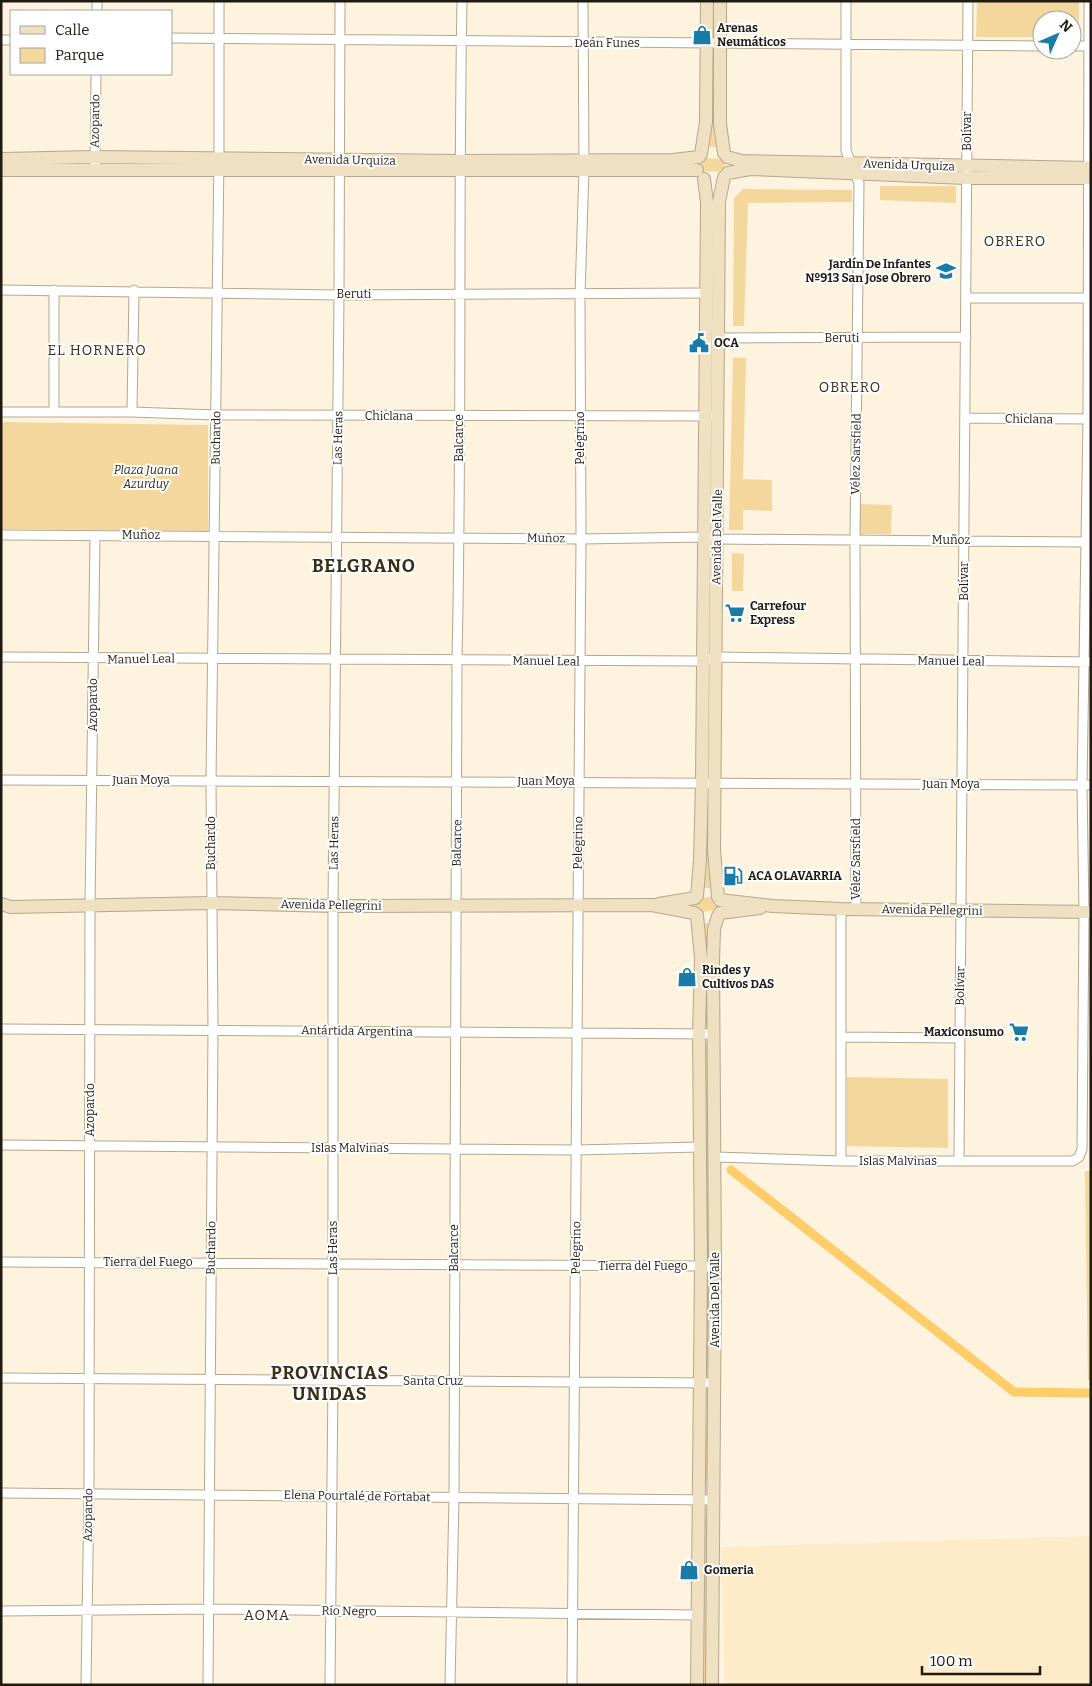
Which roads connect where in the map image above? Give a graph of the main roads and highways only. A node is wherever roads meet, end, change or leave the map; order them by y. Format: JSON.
{"nodes":[{"id":1,"x":707,"y":1,"type":"edge"},
{"id":2,"x":720,"y":1,"type":"edge"},
{"id":3,"x":713,"y":44,"type":"junction"},
{"id":4,"x":726,"y":155,"type":"junction"},
{"id":5,"x":1,"y":159,"type":"edge"},
{"id":6,"x":94,"y":163,"type":"junction"},
{"id":7,"x":700,"y":165,"type":"junction"},
{"id":8,"x":1,"y":170,"type":"edge"},
{"id":9,"x":966,"y":172,"type":"junction"},
{"id":10,"x":1090,"y":173,"type":"edge"},
{"id":11,"x":726,"y":175,"type":"junction"},
{"id":12,"x":709,"y":659,"type":"junction"},
{"id":13,"x":696,"y":897,"type":"junction"},
{"id":14,"x":719,"y":898,"type":"junction"},
{"id":15,"x":652,"y":906,"type":"junction"},
{"id":16,"x":772,"y":906,"type":"junction"},
{"id":17,"x":5,"y":907,"type":"edge"},
{"id":18,"x":1087,"y":912,"type":"edge"},
{"id":19,"x":696,"y":914,"type":"junction"},
{"id":20,"x":719,"y":914,"type":"junction"},
{"id":21,"x":697,"y":1685,"type":"edge"},
{"id":22,"x":712,"y":1685,"type":"edge"}],
"edges":[{"from":1,"to":3,"type":"main road","name":"Avenida Del Valle"},
{"from":2,"to":3,"type":"main road","name":"Avenida Del Valle"},
{"from":3,"to":4,"type":"main road","name":"Avenida Del Valle"},
{"from":3,"to":7,"type":"main road","name":"Avenida Del Valle"},
{"from":4,"to":7,"type":"main road","name":"Avenida Urquiza"},
{"from":4,"to":9,"type":"main road","name":"Avenida Urquiza"},
{"from":4,"to":11,"type":"main road","name":"Avenida Del Valle"},
{"from":5,"to":6,"type":"main road","name":"Avenida Urquiza"},
{"from":6,"to":7,"type":"main road","name":"Avenida Urquiza"},
{"from":6,"to":8,"type":"main road"},
{"from":7,"to":11,"type":"main road","name":"Avenida Urquiza"},
{"from":7,"to":12,"type":"main road","name":"Avenida Del Valle"},
{"from":9,"to":10,"type":"main road","name":"Avenida Urquiza"},
{"from":9,"to":11,"type":"main road","name":"Avenida Urquiza"},
{"from":11,"to":12,"type":"main road","name":"Avenida Del Valle"},
{"from":12,"to":13,"type":"main road","name":"Avenida Del Valle"},
{"from":12,"to":14,"type":"main road","name":"Avenida Del Valle"},
{"from":13,"to":14,"type":"main road"},
{"from":13,"to":15,"type":"main road","name":"Avenida Pellegrini"},
{"from":13,"to":19,"type":"main road"},
{"from":14,"to":16,"type":"main road","name":"Avenida Pellegrini"},
{"from":14,"to":20,"type":"main road"},
{"from":15,"to":17,"type":"main road","name":"Avenida Pellegrini"},
{"from":15,"to":19,"type":"main road","name":"Avenida Pellegrini"},
{"from":16,"to":18,"type":"main road","name":"Avenida Pellegrini"},
{"from":16,"to":20,"type":"main road","name":"Avenida Pellegrini"},
{"from":19,"to":20,"type":"main road"},
{"from":19,"to":21,"type":"main road","name":"Avenida Del Valle"},
{"from":20,"to":22,"type":"main road","name":"Avenida Del Valle"}]}
